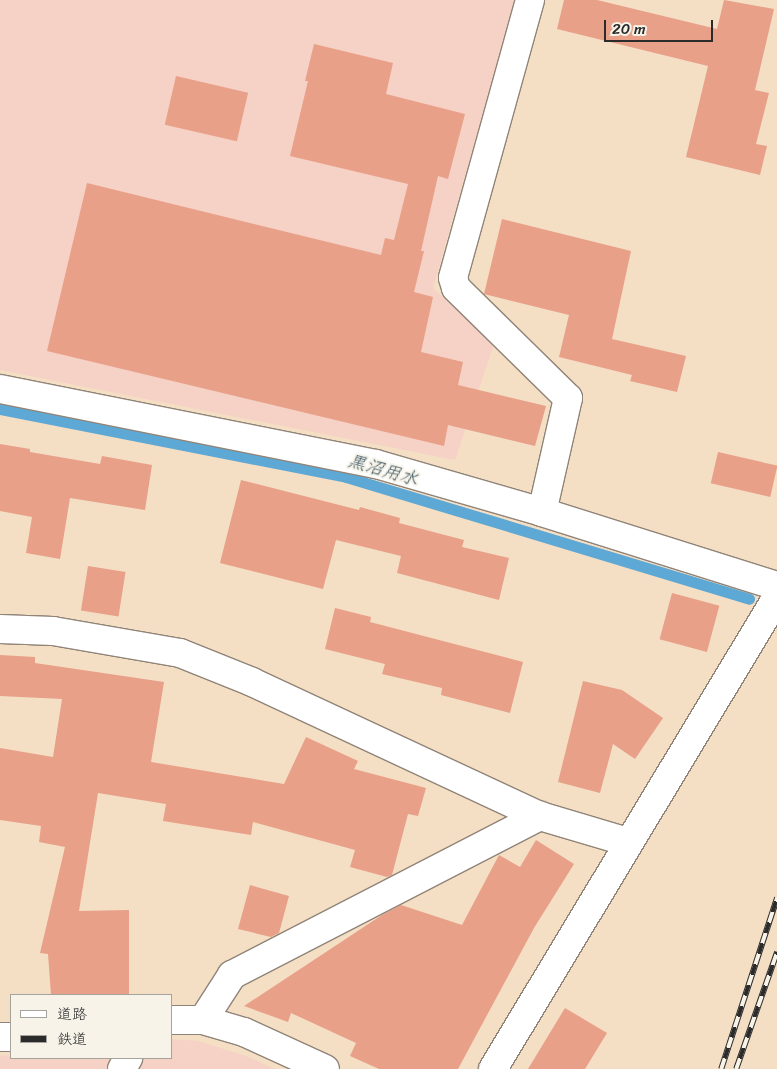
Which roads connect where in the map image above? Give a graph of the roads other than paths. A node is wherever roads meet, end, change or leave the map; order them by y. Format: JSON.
{"nodes":[{"id":1,"x":530,"y":0,"type":"edge"},
{"id":2,"x":0,"y":389,"type":"edge"},
{"id":3,"x":542,"y":512,"type":"junction"},
{"id":4,"x":777,"y":586,"type":"edge"},
{"id":5,"x":777,"y":597,"type":"edge"},
{"id":6,"x":0,"y":629,"type":"edge"},
{"id":7,"x":540,"y":816,"type":"junction"},
{"id":8,"x":628,"y":842,"type":"junction"},
{"id":9,"x":172,"y":1020,"type":"edge"},
{"id":10,"x":203,"y":1020,"type":"junction"},
{"id":11,"x":325,"y":1069,"type":"edge"},
{"id":12,"x":493,"y":1069,"type":"edge"}],
"edges":[{"from":1,"to":3,"type":"street"},
{"from":2,"to":3,"type":"street"},
{"from":3,"to":4,"type":"street"},
{"from":5,"to":8,"type":"street"},
{"from":6,"to":7,"type":"street"},
{"from":7,"to":8,"type":"street"},
{"from":7,"to":10,"type":"street"},
{"from":8,"to":12,"type":"street"},
{"from":9,"to":10,"type":"street"},
{"from":10,"to":11,"type":"street"}]}
